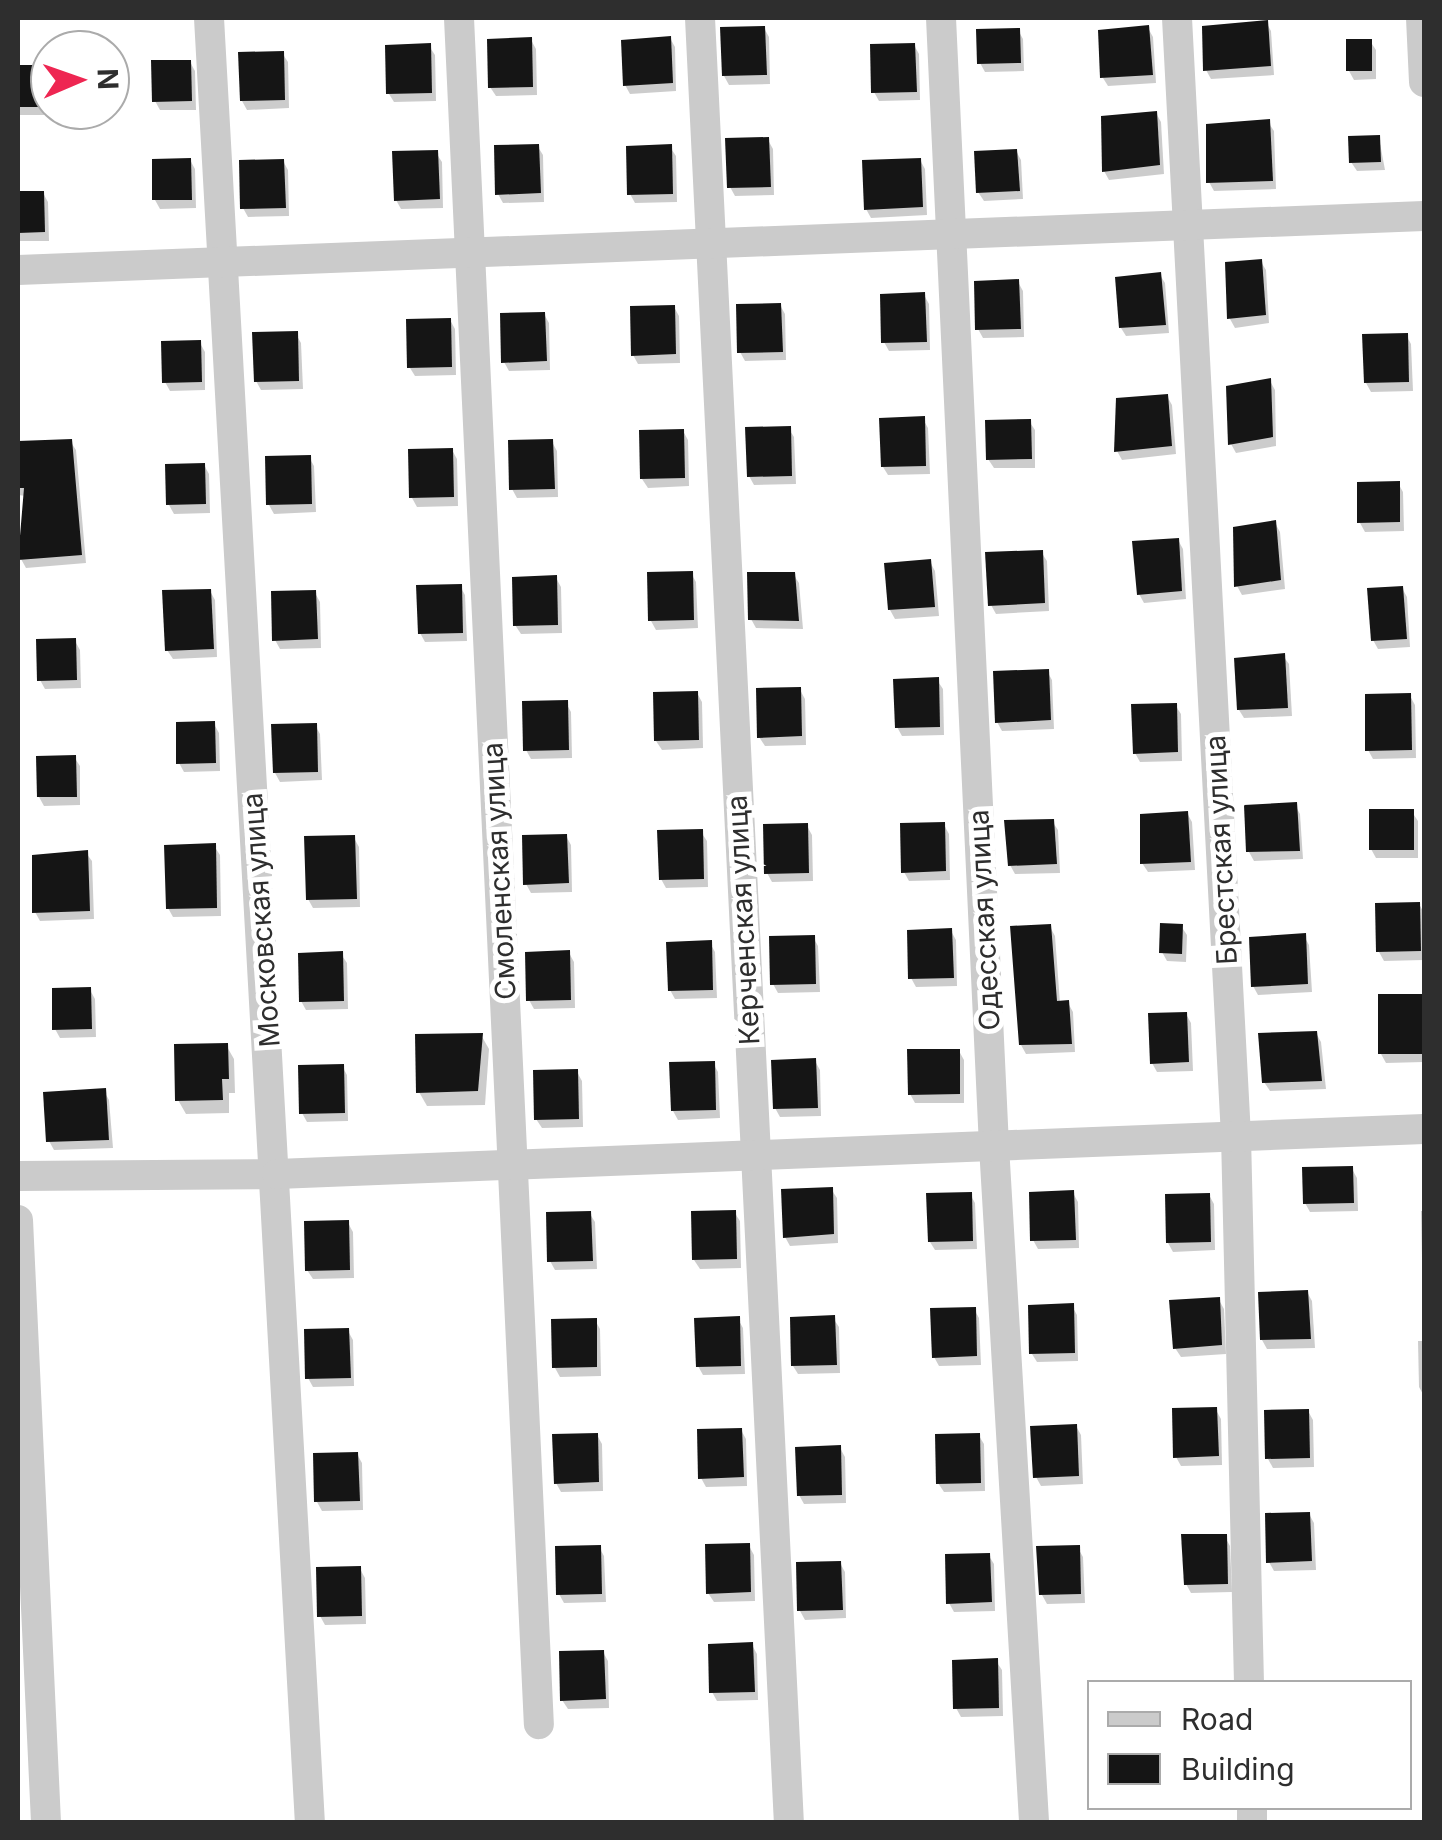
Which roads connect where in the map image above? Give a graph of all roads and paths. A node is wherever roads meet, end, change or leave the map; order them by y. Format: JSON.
{"nodes":[{"id":1,"x":209,"y":18,"type":"edge"},
{"id":2,"x":460,"y":18,"type":"edge"},
{"id":3,"x":700,"y":18,"type":"edge"},
{"id":4,"x":941,"y":18,"type":"edge"},
{"id":5,"x":1177,"y":18,"type":"edge"},
{"id":6,"x":1421,"y":18,"type":"edge"},
{"id":7,"x":1424,"y":82,"type":"edge"},
{"id":8,"x":1424,"y":216,"type":"edge"},
{"id":9,"x":1188,"y":228,"type":"junction"},
{"id":10,"x":952,"y":237,"type":"junction"},
{"id":11,"x":711,"y":245,"type":"junction"},
{"id":12,"x":470,"y":254,"type":"junction"},
{"id":13,"x":221,"y":263,"type":"junction"},
{"id":14,"x":18,"y":270,"type":"edge"},
{"id":15,"x":1424,"y":1129,"type":"edge"},
{"id":16,"x":1236,"y":1136,"type":"junction"},
{"id":17,"x":994,"y":1146,"type":"junction"},
{"id":18,"x":754,"y":1155,"type":"junction"},
{"id":19,"x":513,"y":1164,"type":"junction"},
{"id":20,"x":277,"y":1174,"type":"junction"},
{"id":21,"x":18,"y":1176,"type":"edge"},
{"id":22,"x":18,"y":1220,"type":"edge"},
{"id":23,"x":1249,"y":1680,"type":"edge"},
{"id":24,"x":538,"y":1724,"type":"dead end"},
{"id":25,"x":46,"y":1822,"type":"edge"},
{"id":26,"x":310,"y":1822,"type":"edge"},
{"id":27,"x":789,"y":1822,"type":"edge"},
{"id":28,"x":1034,"y":1822,"type":"edge"}],
"edges":[{"from":1,"to":13,"type":"street","name":"Московская улица"},
{"from":2,"to":12,"type":"street","name":"Смоленская улица"},
{"from":3,"to":11,"type":"street","name":"Керченская улица"},
{"from":4,"to":10,"type":"street","name":"Одесская улица"},
{"from":5,"to":9,"type":"street","name":"Брестская улица"},
{"from":6,"to":7,"type":"street"},
{"from":8,"to":9,"type":"street"},
{"from":9,"to":10,"type":"street"},
{"from":9,"to":16,"type":"street","name":"Брестская улица"},
{"from":10,"to":11,"type":"street"},
{"from":10,"to":17,"type":"street","name":"Одесская улица"},
{"from":11,"to":12,"type":"street"},
{"from":11,"to":18,"type":"street","name":"Керченская улица"},
{"from":12,"to":13,"type":"street"},
{"from":12,"to":19,"type":"street","name":"Смоленская улица"},
{"from":13,"to":14,"type":"street"},
{"from":13,"to":20,"type":"street","name":"Московская улица"},
{"from":15,"to":16,"type":"street"},
{"from":16,"to":17,"type":"street"},
{"from":16,"to":23,"type":"street","name":"Брестская улица"},
{"from":17,"to":18,"type":"street"},
{"from":17,"to":28,"type":"street","name":"Одесская улица"},
{"from":18,"to":19,"type":"street"},
{"from":18,"to":27,"type":"street","name":"Керченская улица"},
{"from":19,"to":20,"type":"street"},
{"from":19,"to":24,"type":"street","name":"Смоленская улица"},
{"from":20,"to":21,"type":"street"},
{"from":20,"to":26,"type":"street","name":"Московская улица"},
{"from":22,"to":25,"type":"street"}]}
